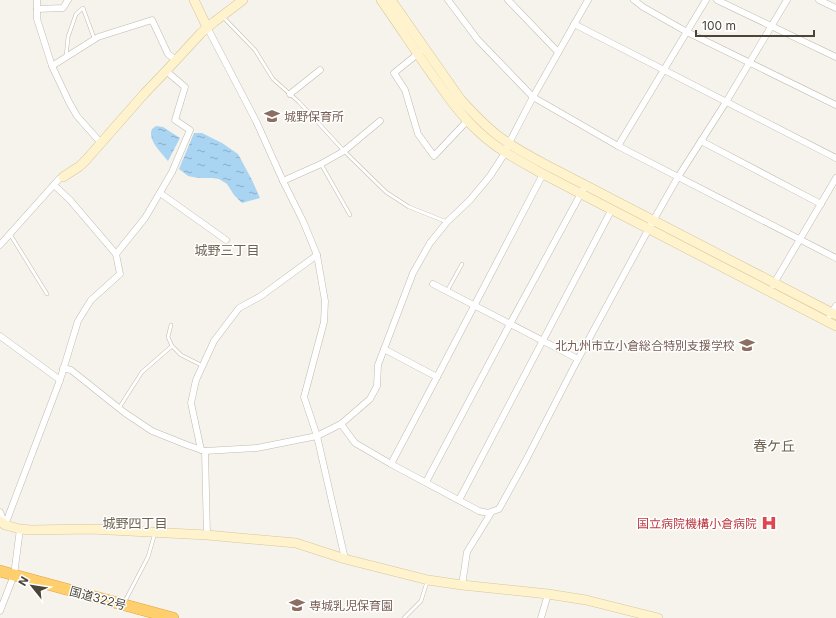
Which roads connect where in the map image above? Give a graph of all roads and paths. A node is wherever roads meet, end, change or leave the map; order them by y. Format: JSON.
{"nodes":[{"id":1,"x":37,"y":0,"type":"edge"},
{"id":2,"x":68,"y":0,"type":"edge"},
{"id":3,"x":194,"y":0,"type":"edge"},
{"id":4,"x":244,"y":0,"type":"edge"},
{"id":5,"x":381,"y":0,"type":"edge"},
{"id":6,"x":391,"y":0,"type":"edge"},
{"id":7,"x":448,"y":0,"type":"edge"},
{"id":8,"x":508,"y":0,"type":"edge"},
{"id":9,"x":588,"y":0,"type":"edge"},
{"id":10,"x":634,"y":0,"type":"edge"},
{"id":11,"x":706,"y":0,"type":"edge"},
{"id":12,"x":717,"y":0,"type":"edge"},
{"id":13,"x":788,"y":0,"type":"edge"},
{"id":14,"x":819,"y":0,"type":"edge"},
{"id":15,"x":836,"y":8,"type":"edge"},
{"id":16,"x":37,"y":9,"type":"junction"},
{"id":17,"x":222,"y":16,"type":"junction"},
{"id":18,"x":574,"y":24,"type":"junction"},
{"id":19,"x":772,"y":26,"type":"junction"},
{"id":20,"x":207,"y":27,"type":"junction"},
{"id":21,"x":687,"y":32,"type":"junction"},
{"id":22,"x":94,"y":39,"type":"junction"},
{"id":23,"x":421,"y":51,"type":"junction"},
{"id":24,"x":558,"y":52,"type":"junction"},
{"id":25,"x":66,"y":57,"type":"junction"},
{"id":26,"x":836,"y":57,"type":"edge"},
{"id":27,"x":176,"y":60,"type":"junction"},
{"id":28,"x":750,"y":63,"type":"junction"},
{"id":29,"x":52,"y":66,"type":"junction"},
{"id":30,"x":320,"y":70,"type":"dead end"},
{"id":31,"x":664,"y":70,"type":"junction"},
{"id":32,"x":166,"y":71,"type":"junction"},
{"id":33,"x":290,"y":94,"type":"junction"},
{"id":34,"x":533,"y":97,"type":"junction"},
{"id":35,"x":726,"y":102,"type":"junction"},
{"id":36,"x":836,"y":104,"type":"edge"},
{"id":37,"x":380,"y":121,"type":"dead end"},
{"id":38,"x":467,"y":121,"type":"junction"},
{"id":39,"x":701,"y":141,"type":"junction"},
{"id":40,"x":101,"y":143,"type":"junction"},
{"id":41,"x":509,"y":143,"type":"junction"},
{"id":42,"x":618,"y":146,"type":"junction"},
{"id":43,"x":344,"y":151,"type":"junction"},
{"id":44,"x":505,"y":153,"type":"junction"},
{"id":45,"x":836,"y":158,"type":"edge"},
{"id":46,"x":322,"y":164,"type":"junction"},
{"id":47,"x":543,"y":174,"type":"junction"},
{"id":48,"x":62,"y":177,"type":"joint"},
{"id":49,"x":678,"y":177,"type":"junction"},
{"id":50,"x":836,"y":178,"type":"edge"},
{"id":51,"x":284,"y":181,"type":"junction"},
{"id":52,"x":54,"y":185,"type":"junction"},
{"id":53,"x":583,"y":189,"type":"junction"},
{"id":54,"x":160,"y":193,"type":"junction"},
{"id":55,"x":821,"y":204,"type":"junction"},
{"id":56,"x":612,"y":209,"type":"junction"},
{"id":57,"x":350,"y":215,"type":"dead end"},
{"id":58,"x":447,"y":222,"type":"junction"},
{"id":59,"x":651,"y":225,"type":"junction"},
{"id":60,"x":10,"y":234,"type":"junction"},
{"id":61,"x":800,"y":239,"type":"junction"},
{"id":62,"x":226,"y":240,"type":"dead end"},
{"id":63,"x":0,"y":245,"type":"edge"},
{"id":64,"x":116,"y":254,"type":"junction"},
{"id":65,"x":317,"y":256,"type":"junction"},
{"id":66,"x":836,"y":258,"type":"edge"},
{"id":67,"x":462,"y":264,"type":"dead end"},
{"id":68,"x":774,"y":283,"type":"junction"},
{"id":69,"x":433,"y":284,"type":"dead end"},
{"id":70,"x":447,"y":291,"type":"junction"},
{"id":71,"x":769,"y":291,"type":"junction"},
{"id":72,"x":47,"y":294,"type":"dead end"},
{"id":73,"x":474,"y":305,"type":"junction"},
{"id":74,"x":835,"y":312,"type":"edge"},
{"id":75,"x":825,"y":321,"type":"junction"},
{"id":76,"x":510,"y":324,"type":"junction"},
{"id":77,"x":171,"y":325,"type":"dead end"},
{"id":78,"x":836,"y":326,"type":"edge"},
{"id":79,"x":0,"y":336,"type":"edge"},
{"id":80,"x":543,"y":341,"type":"junction"},
{"id":81,"x":172,"y":346,"type":"junction"},
{"id":82,"x":384,"y":349,"type":"junction"},
{"id":83,"x":578,"y":359,"type":"junction"},
{"id":84,"x":203,"y":366,"type":"junction"},
{"id":85,"x":63,"y":368,"type":"junction"},
{"id":86,"x":437,"y":377,"type":"junction"},
{"id":87,"x":60,"y":380,"type":"junction"},
{"id":88,"x":119,"y":408,"type":"junction"},
{"id":89,"x":341,"y":424,"type":"junction"},
{"id":90,"x":316,"y":436,"type":"junction"},
{"id":91,"x":203,"y":450,"type":"junction"},
{"id":92,"x":391,"y":464,"type":"junction"},
{"id":93,"x":426,"y":482,"type":"junction"},
{"id":94,"x":460,"y":500,"type":"junction"},
{"id":95,"x":0,"y":512,"type":"edge"},
{"id":96,"x":490,"y":513,"type":"junction"},
{"id":97,"x":3,"y":523,"type":"edge"},
{"id":98,"x":20,"y":529,"type":"junction"},
{"id":99,"x":155,"y":532,"type":"junction"},
{"id":100,"x":207,"y":534,"type":"junction"},
{"id":101,"x":345,"y":559,"type":"junction"},
{"id":102,"x":0,"y":570,"type":"edge"},
{"id":103,"x":14,"y":576,"type":"junction"},
{"id":104,"x":428,"y":580,"type":"junction"},
{"id":105,"x":462,"y":585,"type":"junction"},
{"id":106,"x":548,"y":594,"type":"junction"},
{"id":107,"x":123,"y":604,"type":"junction"},
{"id":108,"x":0,"y":611,"type":"edge"},
{"id":109,"x":148,"y":615,"type":"edge"},
{"id":110,"x":173,"y":618,"type":"edge"},
{"id":111,"x":404,"y":618,"type":"edge"},
{"id":112,"x":541,"y":618,"type":"edge"},
{"id":113,"x":658,"y":618,"type":"edge"}],
"edges":[{"from":1,"to":16,"type":"street"},
{"from":2,"to":16,"type":"street"},
{"from":3,"to":20,"type":"street"},
{"from":4,"to":17,"type":"street"},
{"from":5,"to":23,"type":"street"},
{"from":6,"to":23,"type":"street"},
{"from":7,"to":34,"type":"street"},
{"from":8,"to":24,"type":"street"},
{"from":9,"to":18,"type":"street"},
{"from":10,"to":21,"type":"street"},
{"from":11,"to":21,"type":"street"},
{"from":12,"to":19,"type":"street"},
{"from":13,"to":19,"type":"street"},
{"from":14,"to":15,"type":"street"},
{"from":16,"to":29,"type":"street"},
{"from":17,"to":20,"type":"street"},
{"from":17,"to":33,"type":"lane"},
{"from":18,"to":24,"type":"street"},
{"from":18,"to":31,"type":"street"},
{"from":19,"to":26,"type":"street"},
{"from":19,"to":28,"type":"street"},
{"from":20,"to":27,"type":"street"},
{"from":20,"to":51,"type":"street"},
{"from":21,"to":28,"type":"street"},
{"from":21,"to":31,"type":"street"},
{"from":22,"to":25,"type":"street"},
{"from":22,"to":25,"type":"lane"},
{"from":22,"to":27,"type":"street"},
{"from":23,"to":38,"type":"street"},
{"from":23,"to":38,"type":"street"},
{"from":23,"to":41,"type":"street"},
{"from":24,"to":34,"type":"street"},
{"from":25,"to":29,"type":"street"},
{"from":27,"to":32,"type":"street"},
{"from":28,"to":35,"type":"street"},
{"from":28,"to":36,"type":"street"},
{"from":29,"to":40,"type":"street"},
{"from":30,"to":33,"type":"street"},
{"from":31,"to":35,"type":"street"},
{"from":31,"to":42,"type":"street"},
{"from":32,"to":40,"type":"street"},
{"from":32,"to":54,"type":"street"},
{"from":33,"to":43,"type":"lane"},
{"from":34,"to":41,"type":"street"},
{"from":34,"to":42,"type":"street"},
{"from":35,"to":39,"type":"street"},
{"from":35,"to":45,"type":"street"},
{"from":37,"to":43,"type":"street"},
{"from":38,"to":44,"type":"street"},
{"from":39,"to":49,"type":"street"},
{"from":39,"to":55,"type":"street"},
{"from":40,"to":48,"type":"street"},
{"from":41,"to":44,"type":"street"},
{"from":41,"to":53,"type":"street"},
{"from":42,"to":49,"type":"street"},
{"from":43,"to":46,"type":"street"},
{"from":43,"to":58,"type":"lane"},
{"from":44,"to":47,"type":"street"},
{"from":44,"to":58,"type":"street"},
{"from":46,"to":51,"type":"street"},
{"from":46,"to":57,"type":"lane"},
{"from":47,"to":53,"type":"street"},
{"from":47,"to":73,"type":"street"},
{"from":48,"to":52,"type":"street"},
{"from":49,"to":59,"type":"street"},
{"from":49,"to":61,"type":"street"},
{"from":50,"to":55,"type":"street"},
{"from":51,"to":65,"type":"street"},
{"from":52,"to":60,"type":"street"},
{"from":52,"to":64,"type":"street"},
{"from":53,"to":56,"type":"street"},
{"from":53,"to":59,"type":"street"},
{"from":53,"to":76,"type":"street"},
{"from":54,"to":62,"type":"street"},
{"from":54,"to":64,"type":"street"},
{"from":55,"to":61,"type":"street"},
{"from":56,"to":59,"type":"street"},
{"from":56,"to":80,"type":"street"},
{"from":58,"to":82,"type":"street"},
{"from":59,"to":68,"type":"street"},
{"from":59,"to":71,"type":"street"},
{"from":59,"to":83,"type":"street"},
{"from":60,"to":63,"type":"street"},
{"from":60,"to":72,"type":"lane"},
{"from":61,"to":66,"type":"street"},
{"from":61,"to":68,"type":"street"},
{"from":64,"to":85,"type":"street"},
{"from":65,"to":84,"type":"street"},
{"from":65,"to":90,"type":"street"},
{"from":67,"to":70,"type":"lane"},
{"from":68,"to":71,"type":"street"},
{"from":68,"to":74,"type":"street"},
{"from":69,"to":70,"type":"street"},
{"from":70,"to":73,"type":"street"},
{"from":71,"to":75,"type":"street"},
{"from":73,"to":76,"type":"street"},
{"from":73,"to":86,"type":"street"},
{"from":74,"to":75,"type":"street"},
{"from":75,"to":78,"type":"street"},
{"from":76,"to":80,"type":"street"},
{"from":76,"to":93,"type":"street"},
{"from":77,"to":81,"type":"lane"},
{"from":79,"to":87,"type":"street"},
{"from":80,"to":83,"type":"street"},
{"from":80,"to":94,"type":"street"},
{"from":81,"to":84,"type":"lane"},
{"from":81,"to":88,"type":"lane"},
{"from":82,"to":86,"type":"street"},
{"from":82,"to":89,"type":"street"},
{"from":83,"to":96,"type":"street"},
{"from":84,"to":91,"type":"street"},
{"from":85,"to":87,"type":"street"},
{"from":85,"to":88,"type":"street"},
{"from":86,"to":92,"type":"street"},
{"from":87,"to":97,"type":"street"},
{"from":88,"to":91,"type":"street"},
{"from":89,"to":90,"type":"street"},
{"from":89,"to":92,"type":"street"},
{"from":90,"to":91,"type":"street"},
{"from":90,"to":101,"type":"street"},
{"from":91,"to":100,"type":"street"},
{"from":92,"to":93,"type":"street"},
{"from":93,"to":94,"type":"street"},
{"from":94,"to":96,"type":"street"},
{"from":95,"to":97,"type":"street"},
{"from":96,"to":105,"type":"street"},
{"from":97,"to":98,"type":"street"},
{"from":98,"to":99,"type":"street"},
{"from":98,"to":103,"type":"street"},
{"from":99,"to":100,"type":"street"},
{"from":99,"to":107,"type":"lane"},
{"from":100,"to":101,"type":"street"},
{"from":101,"to":104,"type":"street"},
{"from":102,"to":103,"type":"highway","name":"国道322号"},
{"from":103,"to":107,"type":"highway","name":"国道322号"},
{"from":103,"to":108,"type":"street"},
{"from":104,"to":105,"type":"street"},
{"from":104,"to":111,"type":"lane"},
{"from":105,"to":106,"type":"street"},
{"from":106,"to":112,"type":"street"},
{"from":106,"to":113,"type":"street"},
{"from":107,"to":109,"type":"highway","name":"国道322号"},
{"from":109,"to":110,"type":"highway","name":"国道322号"}]}
